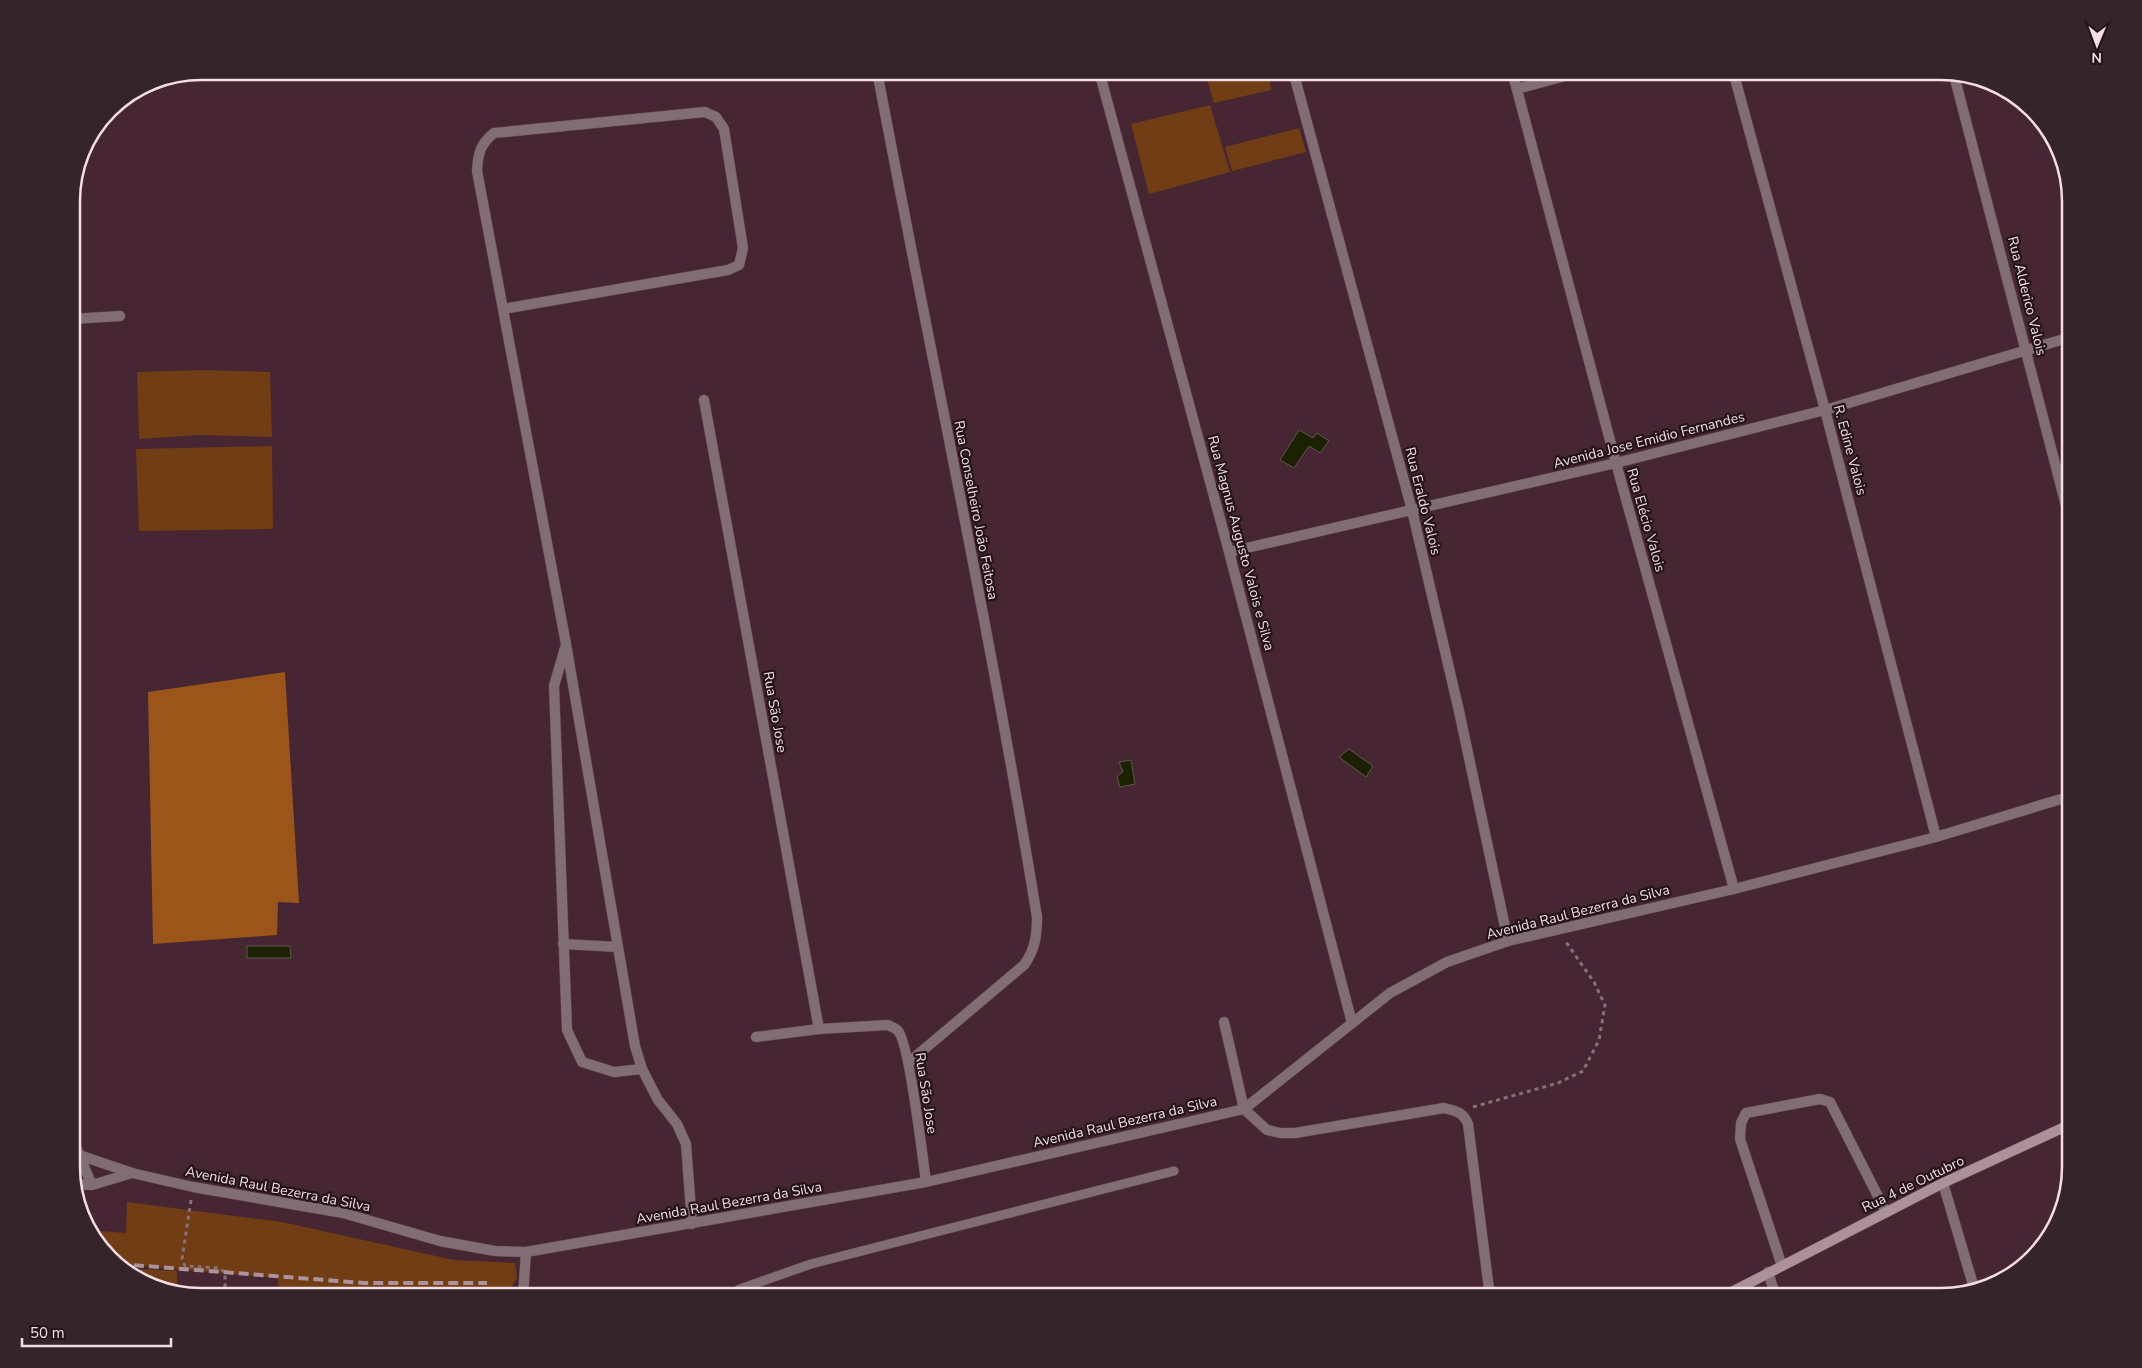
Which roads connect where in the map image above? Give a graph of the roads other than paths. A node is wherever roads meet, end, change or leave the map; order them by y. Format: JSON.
{"nodes":[{"id":1,"x":879,"y":80,"type":"edge"},
{"id":2,"x":1101,"y":80,"type":"edge"},
{"id":3,"x":1295,"y":80,"type":"edge"},
{"id":4,"x":1514,"y":80,"type":"edge"},
{"id":5,"x":1550,"y":80,"type":"edge"},
{"id":6,"x":1735,"y":80,"type":"edge"},
{"id":7,"x":1956,"y":81,"type":"edge"},
{"id":8,"x":1517,"y":89,"type":"junction"},
{"id":9,"x":503,"y":309,"type":"junction"},
{"id":10,"x":120,"y":316,"type":"dead end"},
{"id":11,"x":80,"y":318,"type":"edge"},
{"id":12,"x":2062,"y":339,"type":"edge"},
{"id":13,"x":2026,"y":349,"type":"junction"},
{"id":14,"x":704,"y":400,"type":"dead end"},
{"id":15,"x":1825,"y":410,"type":"junction"},
{"id":16,"x":1616,"y":463,"type":"junction"},
{"id":17,"x":2062,"y":490,"type":"edge"},
{"id":18,"x":1412,"y":510,"type":"junction"},
{"id":19,"x":1229,"y":552,"type":"junction"},
{"id":20,"x":566,"y":644,"type":"junction"},
{"id":21,"x":2062,"y":799,"type":"edge"},
{"id":22,"x":1936,"y":837,"type":"junction"},
{"id":23,"x":1734,"y":889,"type":"junction"},
{"id":24,"x":1508,"y":941,"type":"junction"},
{"id":25,"x":563,"y":944,"type":"junction"},
{"id":26,"x":618,"y":947,"type":"junction"},
{"id":27,"x":1224,"y":1022,"type":"dead end"},
{"id":28,"x":1352,"y":1023,"type":"junction"},
{"id":29,"x":819,"y":1030,"type":"junction"},
{"id":30,"x":756,"y":1037,"type":"dead end"},
{"id":31,"x":908,"y":1062,"type":"junction"},
{"id":32,"x":642,"y":1068,"type":"junction"},
{"id":33,"x":1244,"y":1109,"type":"junction"},
{"id":34,"x":2062,"y":1128,"type":"edge"},
{"id":35,"x":80,"y":1156,"type":"edge"},
{"id":36,"x":80,"y":1163,"type":"edge"},
{"id":37,"x":1174,"y":1171,"type":"dead end"},
{"id":38,"x":132,"y":1173,"type":"junction"},
{"id":39,"x":926,"y":1182,"type":"junction"},
{"id":40,"x":1943,"y":1183,"type":"junction"},
{"id":41,"x":81,"y":1184,"type":"edge"},
{"id":42,"x":92,"y":1185,"type":"junction"},
{"id":43,"x":1886,"y":1212,"type":"junction"},
{"id":44,"x":692,"y":1224,"type":"junction"},
{"id":45,"x":526,"y":1252,"type":"junction"},
{"id":46,"x":1782,"y":1266,"type":"junction"},
{"id":47,"x":1768,"y":1272,"type":"junction"},
{"id":48,"x":1973,"y":1284,"type":"edge"},
{"id":49,"x":524,"y":1288,"type":"edge"},
{"id":50,"x":740,"y":1288,"type":"edge"},
{"id":51,"x":1489,"y":1288,"type":"edge"},
{"id":52,"x":1739,"y":1288,"type":"edge"},
{"id":53,"x":1773,"y":1288,"type":"edge"}],
"edges":[{"from":1,"to":31,"type":"street","name":"Rua Conselheiro João Feitosa"},
{"from":2,"to":19,"type":"street","name":"Rua Magnus Augusto Valois e Silva"},
{"from":3,"to":18,"type":"street","name":"Rua Eraldo Valois"},
{"from":4,"to":8,"type":"street","name":"Rua Elécio Valois"},
{"from":5,"to":8,"type":"street"},
{"from":6,"to":15,"type":"street","name":"R. Edine Valois"},
{"from":7,"to":13,"type":"street","name":"Rua Alderico Valois"},
{"from":8,"to":16,"type":"street","name":"Rua Elécio Valois"},
{"from":9,"to":9,"type":"street"},
{"from":9,"to":20,"type":"street"},
{"from":10,"to":11,"type":"street"},
{"from":12,"to":13,"type":"street","name":"Avenida Jose Emidio Fernandes"},
{"from":13,"to":15,"type":"street","name":"Avenida Jose Emidio Fernandes"},
{"from":13,"to":17,"type":"street","name":"Rua Alderico Valois"},
{"from":14,"to":29,"type":"street","name":"Rua São Jose"},
{"from":15,"to":16,"type":"street","name":"Avenida Jose Emidio Fernandes"},
{"from":15,"to":22,"type":"street","name":"R. Edine Valois"},
{"from":16,"to":18,"type":"street","name":"Avenida Jose Emidio Fernandes"},
{"from":16,"to":23,"type":"street","name":"Rua Elécio Valois"},
{"from":18,"to":19,"type":"street","name":"Avenida Jose Emidio Fernandes"},
{"from":18,"to":24,"type":"street","name":"Rua Eraldo Valois"},
{"from":19,"to":28,"type":"street","name":"Rua Magnus Augusto Valois e Silva"},
{"from":20,"to":25,"type":"street"},
{"from":20,"to":26,"type":"street"},
{"from":21,"to":22,"type":"street","name":"Avenida Raul Bezerra da Silva"},
{"from":22,"to":23,"type":"street","name":"Avenida Raul Bezerra da Silva"},
{"from":23,"to":24,"type":"street","name":"Avenida Raul Bezerra da Silva"},
{"from":24,"to":28,"type":"street","name":"Avenida Raul Bezerra da Silva"},
{"from":25,"to":26,"type":"street"},
{"from":25,"to":32,"type":"street"},
{"from":26,"to":32,"type":"street"},
{"from":27,"to":33,"type":"street"},
{"from":28,"to":33,"type":"street","name":"Avenida Raul Bezerra da Silva"},
{"from":29,"to":30,"type":"street","name":"Rua São Jose"},
{"from":29,"to":31,"type":"street","name":"Rua São Jose"},
{"from":31,"to":39,"type":"street","name":"Rua São Jose"},
{"from":32,"to":44,"type":"street"},
{"from":33,"to":39,"type":"street","name":"Avenida Raul Bezerra da Silva"},
{"from":33,"to":51,"type":"street"},
{"from":34,"to":40,"type":"main road","name":"Rua 4 de Outubro"},
{"from":35,"to":38,"type":"street","name":"Avenida Raul Bezerra da Silva"},
{"from":36,"to":42,"type":"street"},
{"from":37,"to":50,"type":"lane"},
{"from":38,"to":42,"type":"street","name":"Avenida Raul Bezerra da Silva"},
{"from":38,"to":45,"type":"street","name":"Avenida Raul Bezerra da Silva"},
{"from":39,"to":44,"type":"street","name":"Avenida Raul Bezerra da Silva"},
{"from":40,"to":43,"type":"main road","name":"Rua 4 de Outubro"},
{"from":40,"to":48,"type":"street"},
{"from":41,"to":42,"type":"street","name":"Avenida Raul Bezerra da Silva"},
{"from":43,"to":46,"type":"main road","name":"Rua 4 de Outubro"},
{"from":43,"to":46,"type":"street"},
{"from":44,"to":45,"type":"street","name":"Avenida Raul Bezerra da Silva"},
{"from":45,"to":49,"type":"street"},
{"from":46,"to":47,"type":"main road","name":"Rua 4 de Outubro"},
{"from":47,"to":52,"type":"main road","name":"Rua 4 de Outubro"},
{"from":47,"to":53,"type":"street"}]}
